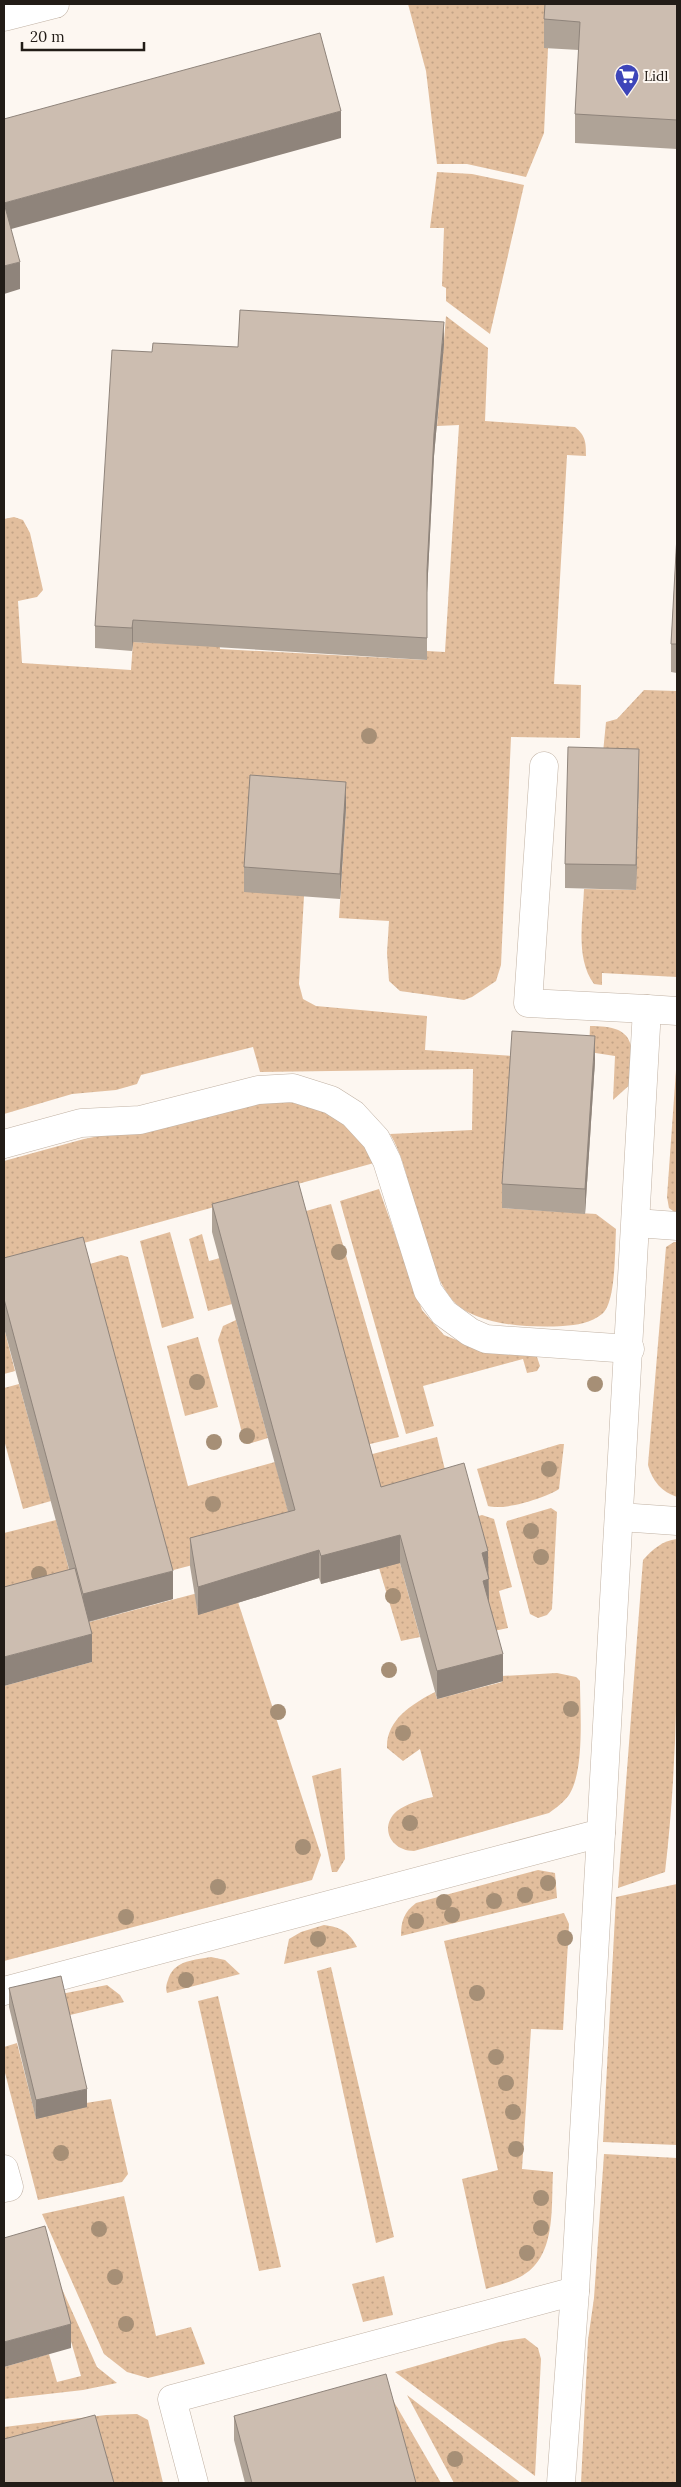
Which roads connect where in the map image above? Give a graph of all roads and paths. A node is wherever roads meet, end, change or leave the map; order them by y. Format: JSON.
{"nodes":[{"id":1,"x":55,"y":4,"type":"edge"},
{"id":2,"x":4,"y":17,"type":"edge"},
{"id":3,"x":544,"y":766,"type":"dead end"},
{"id":4,"x":647,"y":1009,"type":"junction"},
{"id":5,"x":677,"y":1011,"type":"edge"},
{"id":6,"x":4,"y":1144,"type":"edge"},
{"id":7,"x":636,"y":1223,"type":"junction"},
{"id":8,"x":677,"y":1226,"type":"edge"},
{"id":9,"x":630,"y":1349,"type":"junction"},
{"id":10,"x":620,"y":1517,"type":"junction"},
{"id":11,"x":677,"y":1521,"type":"edge"},
{"id":12,"x":601,"y":1833,"type":"junction"},
{"id":13,"x":4,"y":1991,"type":"edge"},
{"id":14,"x":4,"y":2169,"type":"edge"},
{"id":15,"x":4,"y":2188,"type":"edge"},
{"id":16,"x":575,"y":2291,"type":"junction"},
{"id":17,"x":194,"y":2483,"type":"edge"},
{"id":18,"x":561,"y":2483,"type":"edge"}],
"edges":[{"from":1,"to":2,"type":"street"},
{"from":3,"to":4,"type":"street"},
{"from":4,"to":5,"type":"street"},
{"from":4,"to":7,"type":"street"},
{"from":6,"to":9,"type":"street"},
{"from":7,"to":8,"type":"street"},
{"from":7,"to":9,"type":"street"},
{"from":9,"to":10,"type":"street"},
{"from":10,"to":11,"type":"street"},
{"from":10,"to":12,"type":"street"},
{"from":12,"to":13,"type":"street"},
{"from":12,"to":16,"type":"street"},
{"from":14,"to":15,"type":"street"},
{"from":16,"to":17,"type":"street"},
{"from":16,"to":18,"type":"street"}]}
